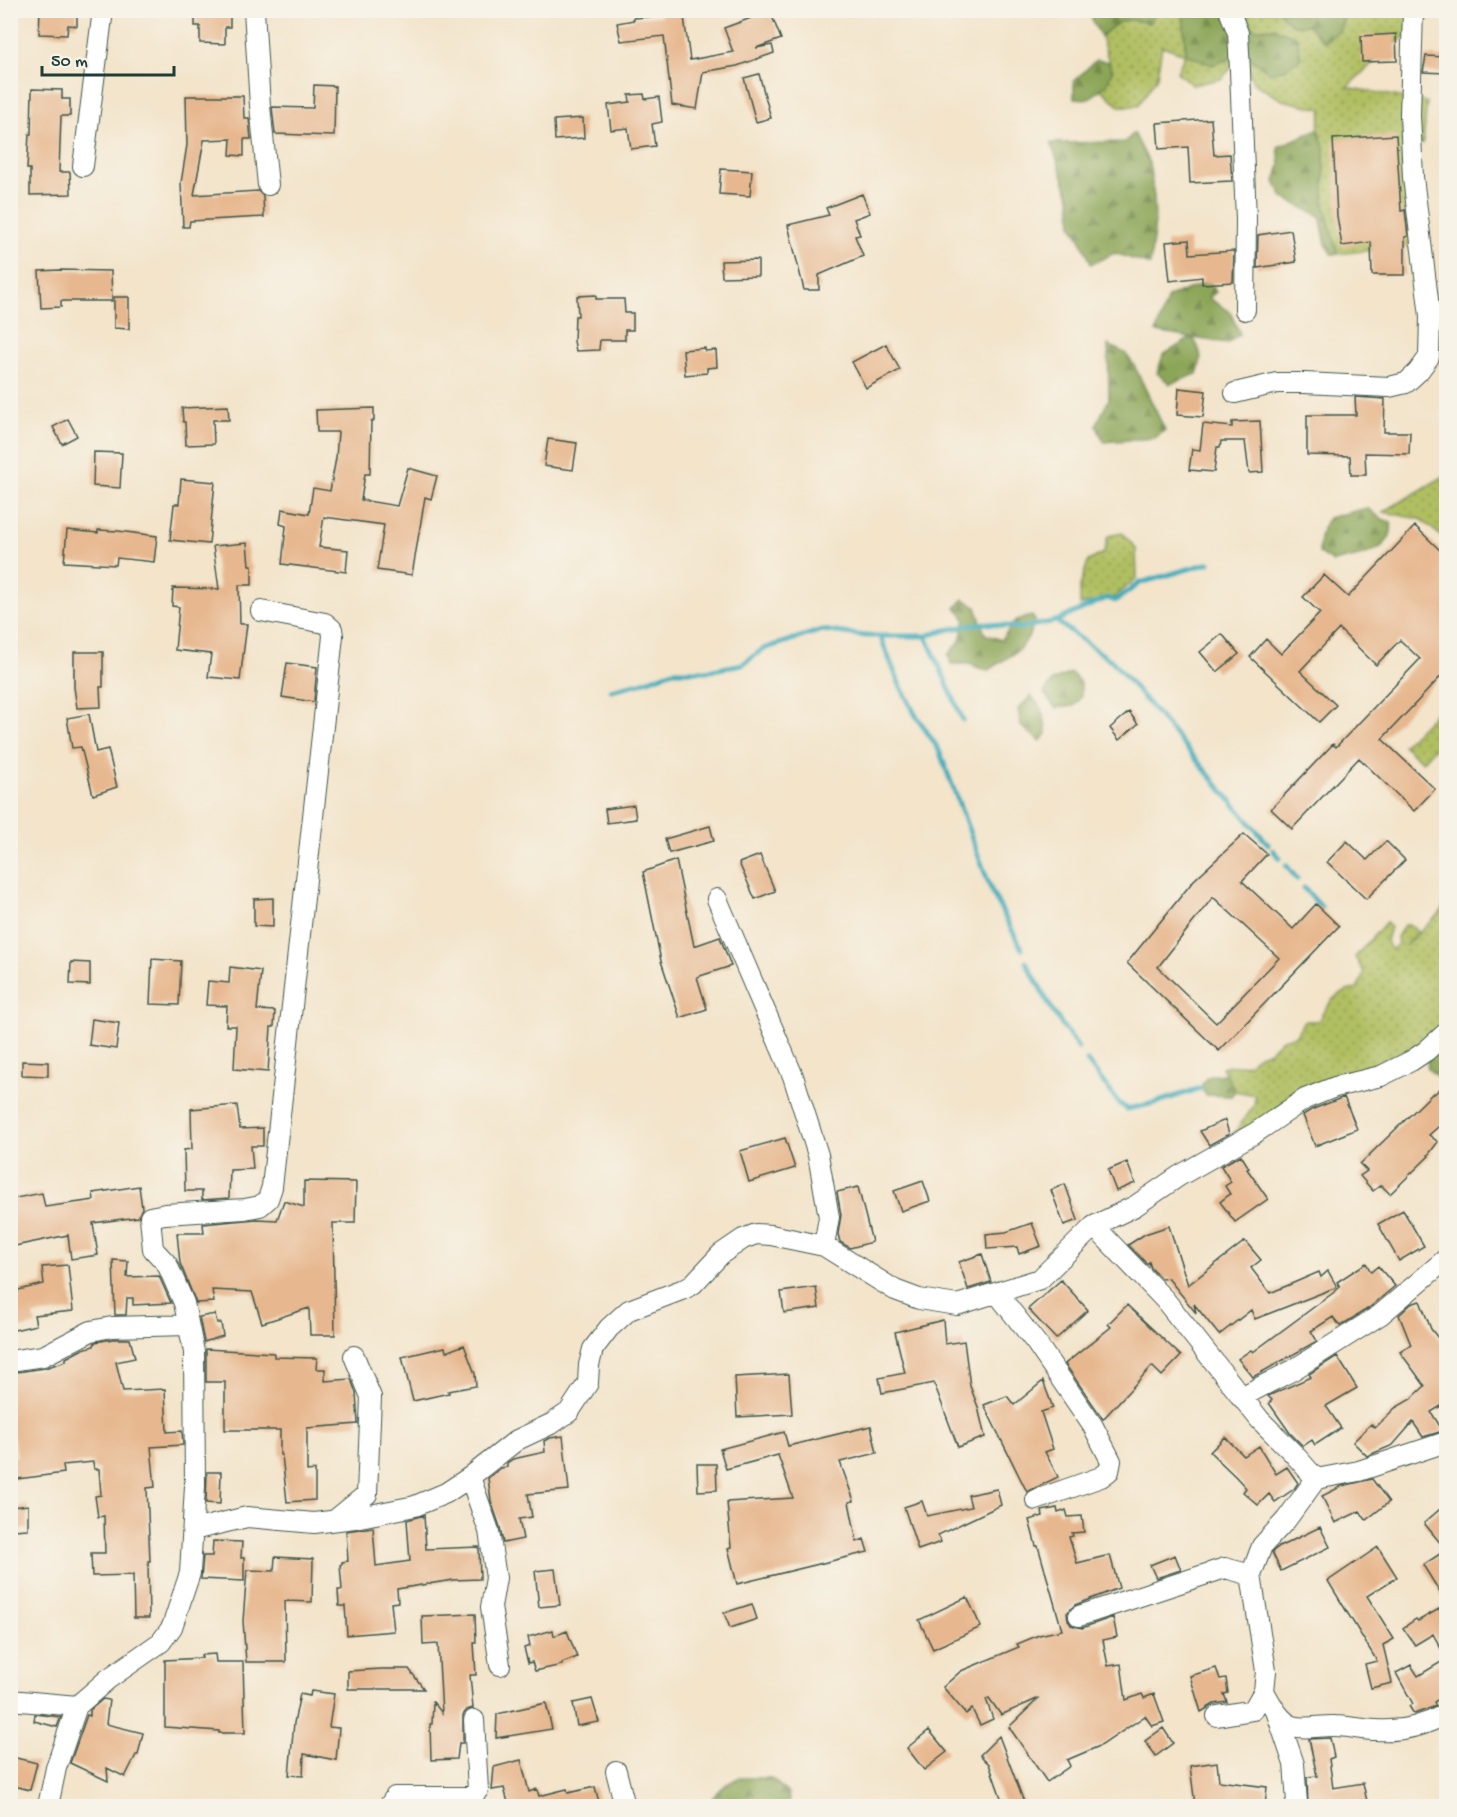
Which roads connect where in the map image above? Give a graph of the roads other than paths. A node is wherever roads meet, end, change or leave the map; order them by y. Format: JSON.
{"nodes":[{"id":1,"x":103,"y":10,"type":"edge"},
{"id":2,"x":254,"y":10,"type":"edge"},
{"id":3,"x":1229,"y":10,"type":"edge"},
{"id":4,"x":1413,"y":10,"type":"edge"},
{"id":5,"x":83,"y":166,"type":"dead end"},
{"id":6,"x":268,"y":185,"type":"dead end"},
{"id":7,"x":1245,"y":310,"type":"dead end"},
{"id":8,"x":1235,"y":393,"type":"dead end"},
{"id":9,"x":261,"y":611,"type":"dead end"},
{"id":10,"x":717,"y":898,"type":"dead end"},
{"id":11,"x":1446,"y":1033,"type":"edge"},
{"id":12,"x":1094,"y":1226,"type":"junction"},
{"id":13,"x":824,"y":1246,"type":"junction"},
{"id":14,"x":1446,"y":1259,"type":"edge"},
{"id":15,"x":997,"y":1293,"type":"junction"},
{"id":16,"x":188,"y":1325,"type":"junction"},
{"id":17,"x":354,"y":1356,"type":"dead end"},
{"id":18,"x":10,"y":1361,"type":"edge"},
{"id":19,"x":1241,"y":1397,"type":"junction"},
{"id":20,"x":1446,"y":1442,"type":"edge"},
{"id":21,"x":470,"y":1477,"type":"junction"},
{"id":22,"x":1316,"y":1479,"type":"junction"},
{"id":23,"x":1036,"y":1500,"type":"dead end"},
{"id":24,"x":335,"y":1520,"type":"junction"},
{"id":25,"x":193,"y":1530,"type":"junction"},
{"id":26,"x":1251,"y":1575,"type":"junction"},
{"id":27,"x":1079,"y":1616,"type":"dead end"},
{"id":28,"x":500,"y":1665,"type":"dead end"},
{"id":29,"x":1264,"y":1692,"type":"junction"},
{"id":30,"x":10,"y":1700,"type":"edge"},
{"id":31,"x":77,"y":1707,"type":"junction"},
{"id":32,"x":1277,"y":1714,"type":"junction"},
{"id":33,"x":1446,"y":1714,"type":"edge"},
{"id":34,"x":1217,"y":1716,"type":"dead end"},
{"id":35,"x":474,"y":1720,"type":"dead end"},
{"id":36,"x":616,"y":1771,"type":"dead end"},
{"id":37,"x":48,"y":1806,"type":"edge"},
{"id":38,"x":388,"y":1806,"type":"edge"},
{"id":39,"x":625,"y":1806,"type":"edge"},
{"id":40,"x":1295,"y":1806,"type":"edge"}],
"edges":[{"from":1,"to":5,"type":"street"},
{"from":2,"to":6,"type":"street"},
{"from":3,"to":7,"type":"street"},
{"from":4,"to":8,"type":"street"},
{"from":9,"to":16,"type":"street"},
{"from":10,"to":13,"type":"street"},
{"from":11,"to":12,"type":"street"},
{"from":12,"to":15,"type":"street"},
{"from":12,"to":19,"type":"street"},
{"from":13,"to":15,"type":"street"},
{"from":13,"to":21,"type":"street"},
{"from":14,"to":19,"type":"street"},
{"from":15,"to":23,"type":"street"},
{"from":16,"to":18,"type":"street"},
{"from":16,"to":25,"type":"street"},
{"from":17,"to":24,"type":"street"},
{"from":19,"to":22,"type":"street"},
{"from":20,"to":22,"type":"street"},
{"from":21,"to":24,"type":"street"},
{"from":21,"to":28,"type":"street"},
{"from":22,"to":26,"type":"street"},
{"from":24,"to":25,"type":"street"},
{"from":25,"to":31,"type":"street"},
{"from":26,"to":27,"type":"street"},
{"from":26,"to":29,"type":"street"},
{"from":29,"to":32,"type":"street"},
{"from":29,"to":34,"type":"street"},
{"from":30,"to":31,"type":"street"},
{"from":31,"to":37,"type":"street"},
{"from":32,"to":33,"type":"street"},
{"from":32,"to":40,"type":"street"},
{"from":35,"to":38,"type":"street"},
{"from":36,"to":39,"type":"street"}]}
